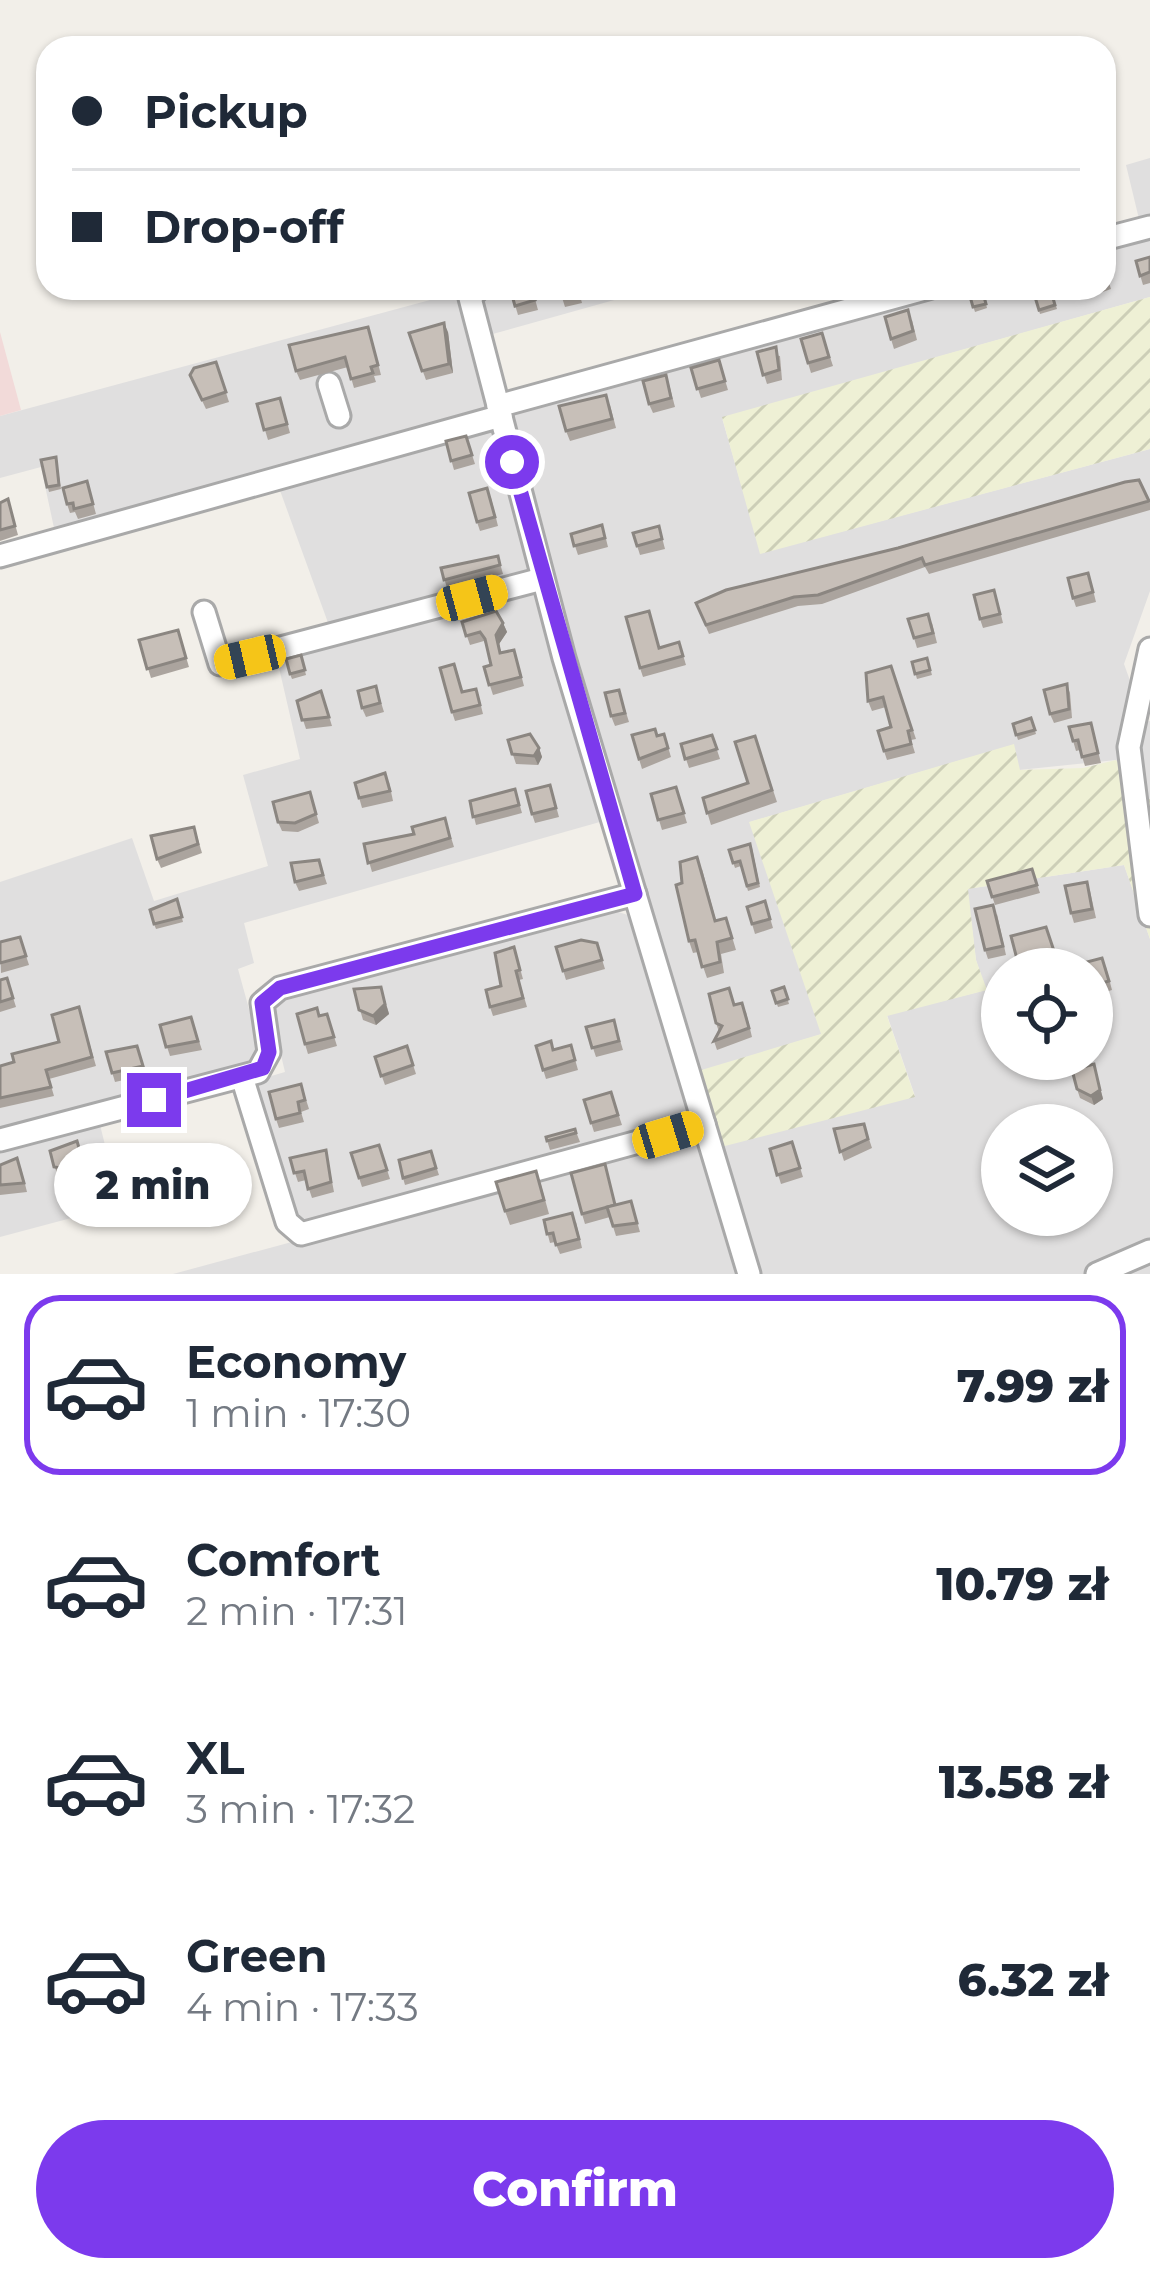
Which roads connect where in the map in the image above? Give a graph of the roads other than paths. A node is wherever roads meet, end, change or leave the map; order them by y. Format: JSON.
{"nodes":[{"id":1,"x":1150,"y":227,"type":"edge"},
{"id":2,"x":1116,"y":236,"type":"edge"},
{"id":3,"x":471,"y":300,"type":"edge"},
{"id":4,"x":886,"y":300,"type":"edge"},
{"id":5,"x":329,"y":384,"type":"dead end"},
{"id":6,"x":500,"y":411,"type":"junction"},
{"id":7,"x":339,"y":416,"type":"dead end"},
{"id":8,"x":0,"y":556,"type":"edge"},
{"id":9,"x":542,"y":579,"type":"junction"},
{"id":10,"x":204,"y":612,"type":"dead end"},
{"id":11,"x":1150,"y":649,"type":"edge"},
{"id":12,"x":635,"y":894,"type":"junction"},
{"id":13,"x":1150,"y":915,"type":"edge"},
{"id":14,"x":242,"y":1077,"type":"junction"},
{"id":15,"x":704,"y":1124,"type":"junction"},
{"id":16,"x":0,"y":1140,"type":"edge"},
{"id":17,"x":1150,"y":1251,"type":"edge"},
{"id":18,"x":749,"y":1274,"type":"edge"},
{"id":19,"x":1097,"y":1274,"type":"edge"}],
"edges":[{"from":1,"to":2,"type":"street"},
{"from":3,"to":6,"type":"street"},
{"from":4,"to":6,"type":"street"},
{"from":5,"to":7,"type":"street"},
{"from":6,"to":8,"type":"street"},
{"from":6,"to":9,"type":"street"},
{"from":9,"to":10,"type":"street"},
{"from":9,"to":12,"type":"street"},
{"from":11,"to":13,"type":"street"},
{"from":12,"to":14,"type":"street"},
{"from":12,"to":15,"type":"street"},
{"from":14,"to":15,"type":"street"},
{"from":14,"to":16,"type":"street"},
{"from":15,"to":18,"type":"street"},
{"from":17,"to":19,"type":"street"}]}
